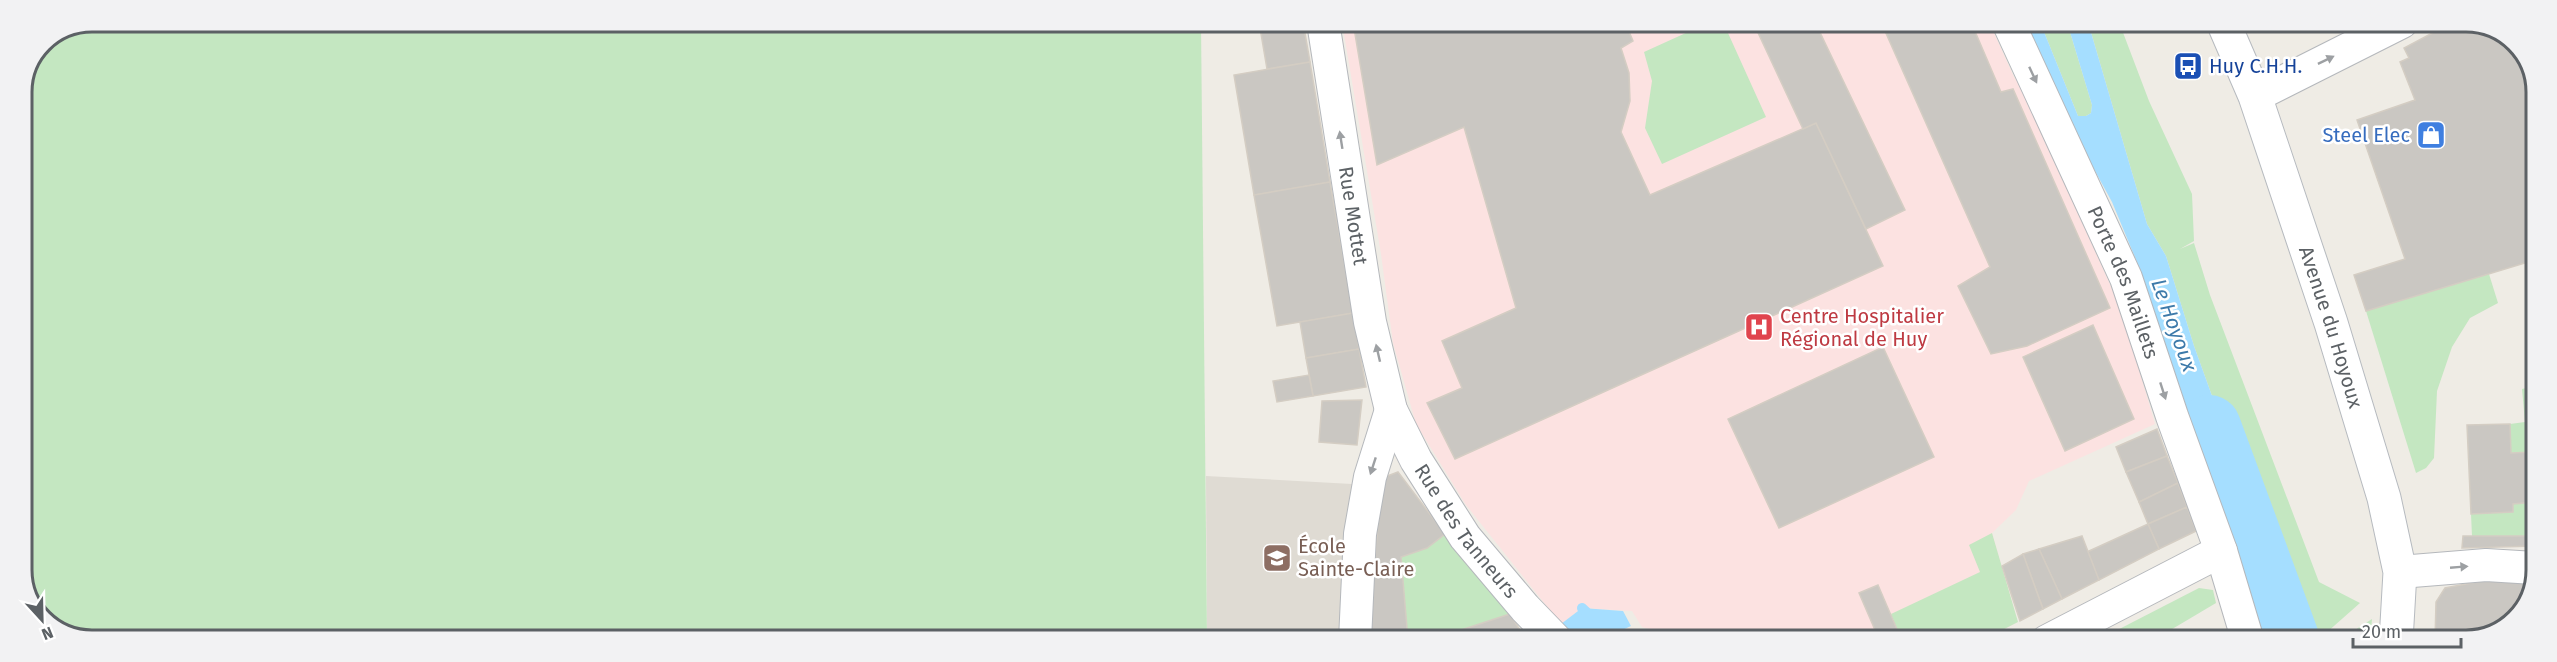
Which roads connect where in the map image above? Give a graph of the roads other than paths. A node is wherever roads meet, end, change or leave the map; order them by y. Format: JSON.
{"nodes":[{"id":1,"x":1325,"y":32,"type":"edge"},
{"id":2,"x":2013,"y":32,"type":"edge"},
{"id":3,"x":2227,"y":32,"type":"edge"},
{"id":4,"x":2382,"y":32,"type":"edge"},
{"id":5,"x":2255,"y":96,"type":"junction"},
{"id":6,"x":1391,"y":410,"type":"junction"},
{"id":7,"x":2221,"y":551,"type":"junction"},
{"id":8,"x":2526,"y":567,"type":"edge"},
{"id":9,"x":2400,"y":572,"type":"junction"},
{"id":10,"x":1355,"y":630,"type":"edge"},
{"id":11,"x":1547,"y":630,"type":"edge"},
{"id":12,"x":2069,"y":630,"type":"edge"},
{"id":13,"x":2245,"y":630,"type":"edge"},
{"id":14,"x":2397,"y":630,"type":"edge"}],
"edges":[{"from":6,"to":1,"type":"street","name":"Rue Mottet","one_way":true},
{"from":2,"to":7,"type":"street","name":"Porte des Maillets","one_way":true},
{"from":3,"to":5,"type":"main road","name":"Avenue du Hoyoux"},
{"from":5,"to":4,"type":"street","one_way":true},
{"from":5,"to":9,"type":"main road","name":"Avenue du Hoyoux"},
{"from":6,"to":10,"type":"street","one_way":true},
{"from":6,"to":11,"type":"street","name":"Rue des Tanneurs"},
{"from":7,"to":12,"type":"street"},
{"from":7,"to":13,"type":"street","name":"Porte des Maillets"},
{"from":9,"to":8,"type":"street","one_way":true},
{"from":9,"to":14,"type":"main road","name":"Avenue du Hoyoux"}]}
